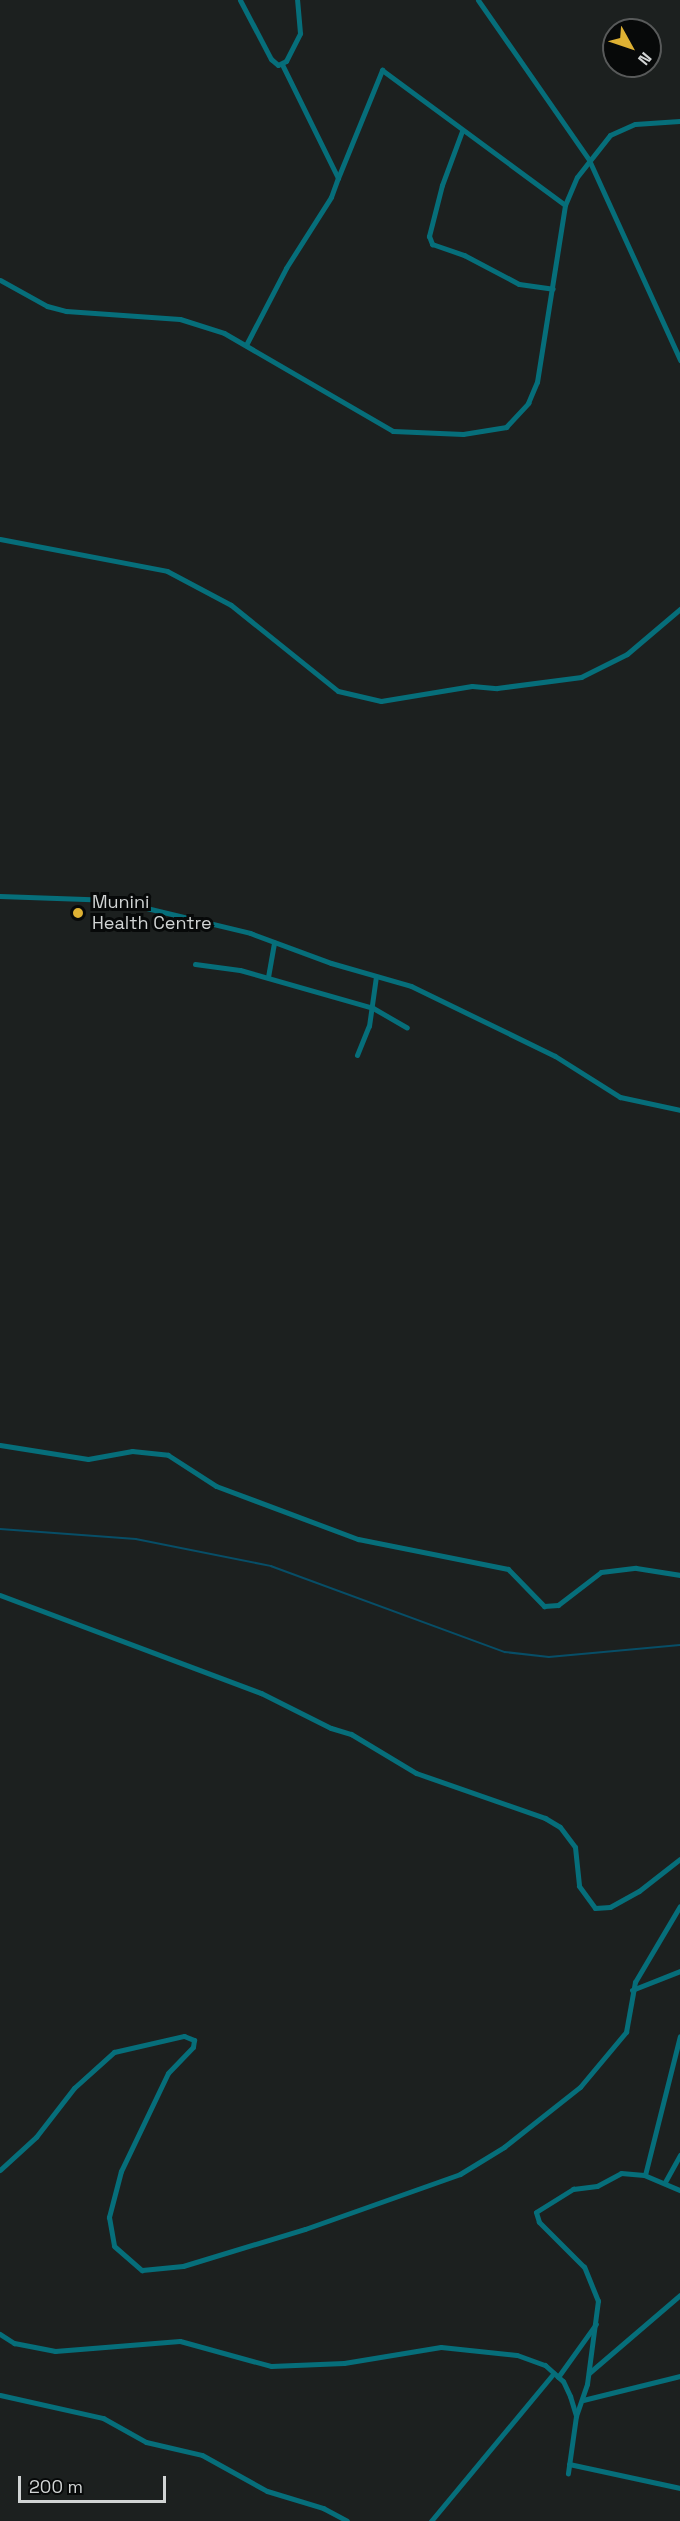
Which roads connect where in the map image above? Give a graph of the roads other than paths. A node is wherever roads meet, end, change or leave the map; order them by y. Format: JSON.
{"nodes":[{"id":1,"x":240,"y":0,"type":"edge"},
{"id":2,"x":297,"y":0,"type":"edge"},
{"id":3,"x":478,"y":0,"type":"edge"},
{"id":4,"x":282,"y":64,"type":"junction"},
{"id":5,"x":680,"y":121,"type":"edge"},
{"id":6,"x":462,"y":130,"type":"junction"},
{"id":7,"x":589,"y":159,"type":"junction"},
{"id":8,"x":338,"y":178,"type":"junction"},
{"id":9,"x":565,"y":205,"type":"junction"},
{"id":10,"x":0,"y":280,"type":"edge"},
{"id":11,"x":553,"y":289,"type":"junction"},
{"id":12,"x":246,"y":345,"type":"junction"},
{"id":13,"x":680,"y":360,"type":"edge"},
{"id":14,"x":0,"y":539,"type":"edge"},
{"id":15,"x":680,"y":609,"type":"edge"},
{"id":16,"x":0,"y":896,"type":"edge"},
{"id":17,"x":274,"y":943,"type":"junction"},
{"id":18,"x":195,"y":964,"type":"dead end"},
{"id":19,"x":376,"y":976,"type":"junction"},
{"id":20,"x":268,"y":977,"type":"junction"},
{"id":21,"x":373,"y":1008,"type":"junction"},
{"id":22,"x":407,"y":1028,"type":"dead end"},
{"id":23,"x":357,"y":1055,"type":"dead end"},
{"id":24,"x":680,"y":1110,"type":"edge"},
{"id":25,"x":0,"y":1445,"type":"edge"},
{"id":26,"x":680,"y":1575,"type":"edge"},
{"id":27,"x":0,"y":1595,"type":"edge"},
{"id":28,"x":680,"y":1859,"type":"edge"},
{"id":29,"x":680,"y":1906,"type":"edge"},
{"id":30,"x":680,"y":1971,"type":"edge"},
{"id":31,"x":632,"y":1990,"type":"junction"},
{"id":32,"x":680,"y":2036,"type":"edge"},
{"id":33,"x":680,"y":2155,"type":"edge"},
{"id":34,"x":0,"y":2170,"type":"edge"},
{"id":35,"x":645,"y":2175,"type":"junction"},
{"id":36,"x":665,"y":2182,"type":"junction"},
{"id":37,"x":680,"y":2190,"type":"edge"},
{"id":38,"x":680,"y":2295,"type":"edge"},
{"id":39,"x":598,"y":2320,"type":"junction"},
{"id":40,"x":0,"y":2334,"type":"edge"},
{"id":41,"x":589,"y":2373,"type":"junction"},
{"id":42,"x":556,"y":2375,"type":"junction"},
{"id":43,"x":680,"y":2376,"type":"edge"},
{"id":44,"x":0,"y":2396,"type":"edge"},
{"id":45,"x":583,"y":2400,"type":"junction"},
{"id":46,"x":576,"y":2416,"type":"junction"},
{"id":47,"x":569,"y":2464,"type":"junction"},
{"id":48,"x":568,"y":2474,"type":"dead end"},
{"id":49,"x":680,"y":2488,"type":"edge"},
{"id":50,"x":347,"y":2521,"type":"edge"},
{"id":51,"x":431,"y":2521,"type":"edge"}],
"edges":[{"from":1,"to":4,"type":"street"},
{"from":2,"to":4,"type":"street"},
{"from":3,"to":7,"type":"street"},
{"from":4,"to":8,"type":"street"},
{"from":5,"to":7,"type":"street"},
{"from":6,"to":8,"type":"street"},
{"from":6,"to":9,"type":"street"},
{"from":6,"to":11,"type":"street"},
{"from":7,"to":9,"type":"street"},
{"from":7,"to":13,"type":"street"},
{"from":8,"to":12,"type":"street"},
{"from":9,"to":11,"type":"street"},
{"from":10,"to":12,"type":"street"},
{"from":11,"to":12,"type":"street"},
{"from":14,"to":15,"type":"street"},
{"from":16,"to":17,"type":"street"},
{"from":17,"to":19,"type":"street"},
{"from":17,"to":20,"type":"street"},
{"from":18,"to":20,"type":"street"},
{"from":19,"to":21,"type":"street"},
{"from":19,"to":24,"type":"street"},
{"from":20,"to":21,"type":"street"},
{"from":21,"to":22,"type":"street"},
{"from":21,"to":23,"type":"street"},
{"from":25,"to":26,"type":"street"},
{"from":27,"to":28,"type":"street"},
{"from":29,"to":31,"type":"street"},
{"from":30,"to":31,"type":"street"},
{"from":31,"to":34,"type":"street"},
{"from":32,"to":35,"type":"street"},
{"from":33,"to":36,"type":"street"},
{"from":35,"to":36,"type":"street"},
{"from":35,"to":39,"type":"street"},
{"from":36,"to":37,"type":"street"},
{"from":38,"to":41,"type":"street"},
{"from":39,"to":41,"type":"street"},
{"from":39,"to":42,"type":"street"},
{"from":40,"to":42,"type":"street"},
{"from":41,"to":45,"type":"street"},
{"from":42,"to":46,"type":"street"},
{"from":42,"to":51,"type":"street"},
{"from":43,"to":45,"type":"street"},
{"from":44,"to":50,"type":"street"},
{"from":45,"to":46,"type":"street"},
{"from":46,"to":47,"type":"street"},
{"from":47,"to":48,"type":"street"},
{"from":47,"to":49,"type":"street"}]}
